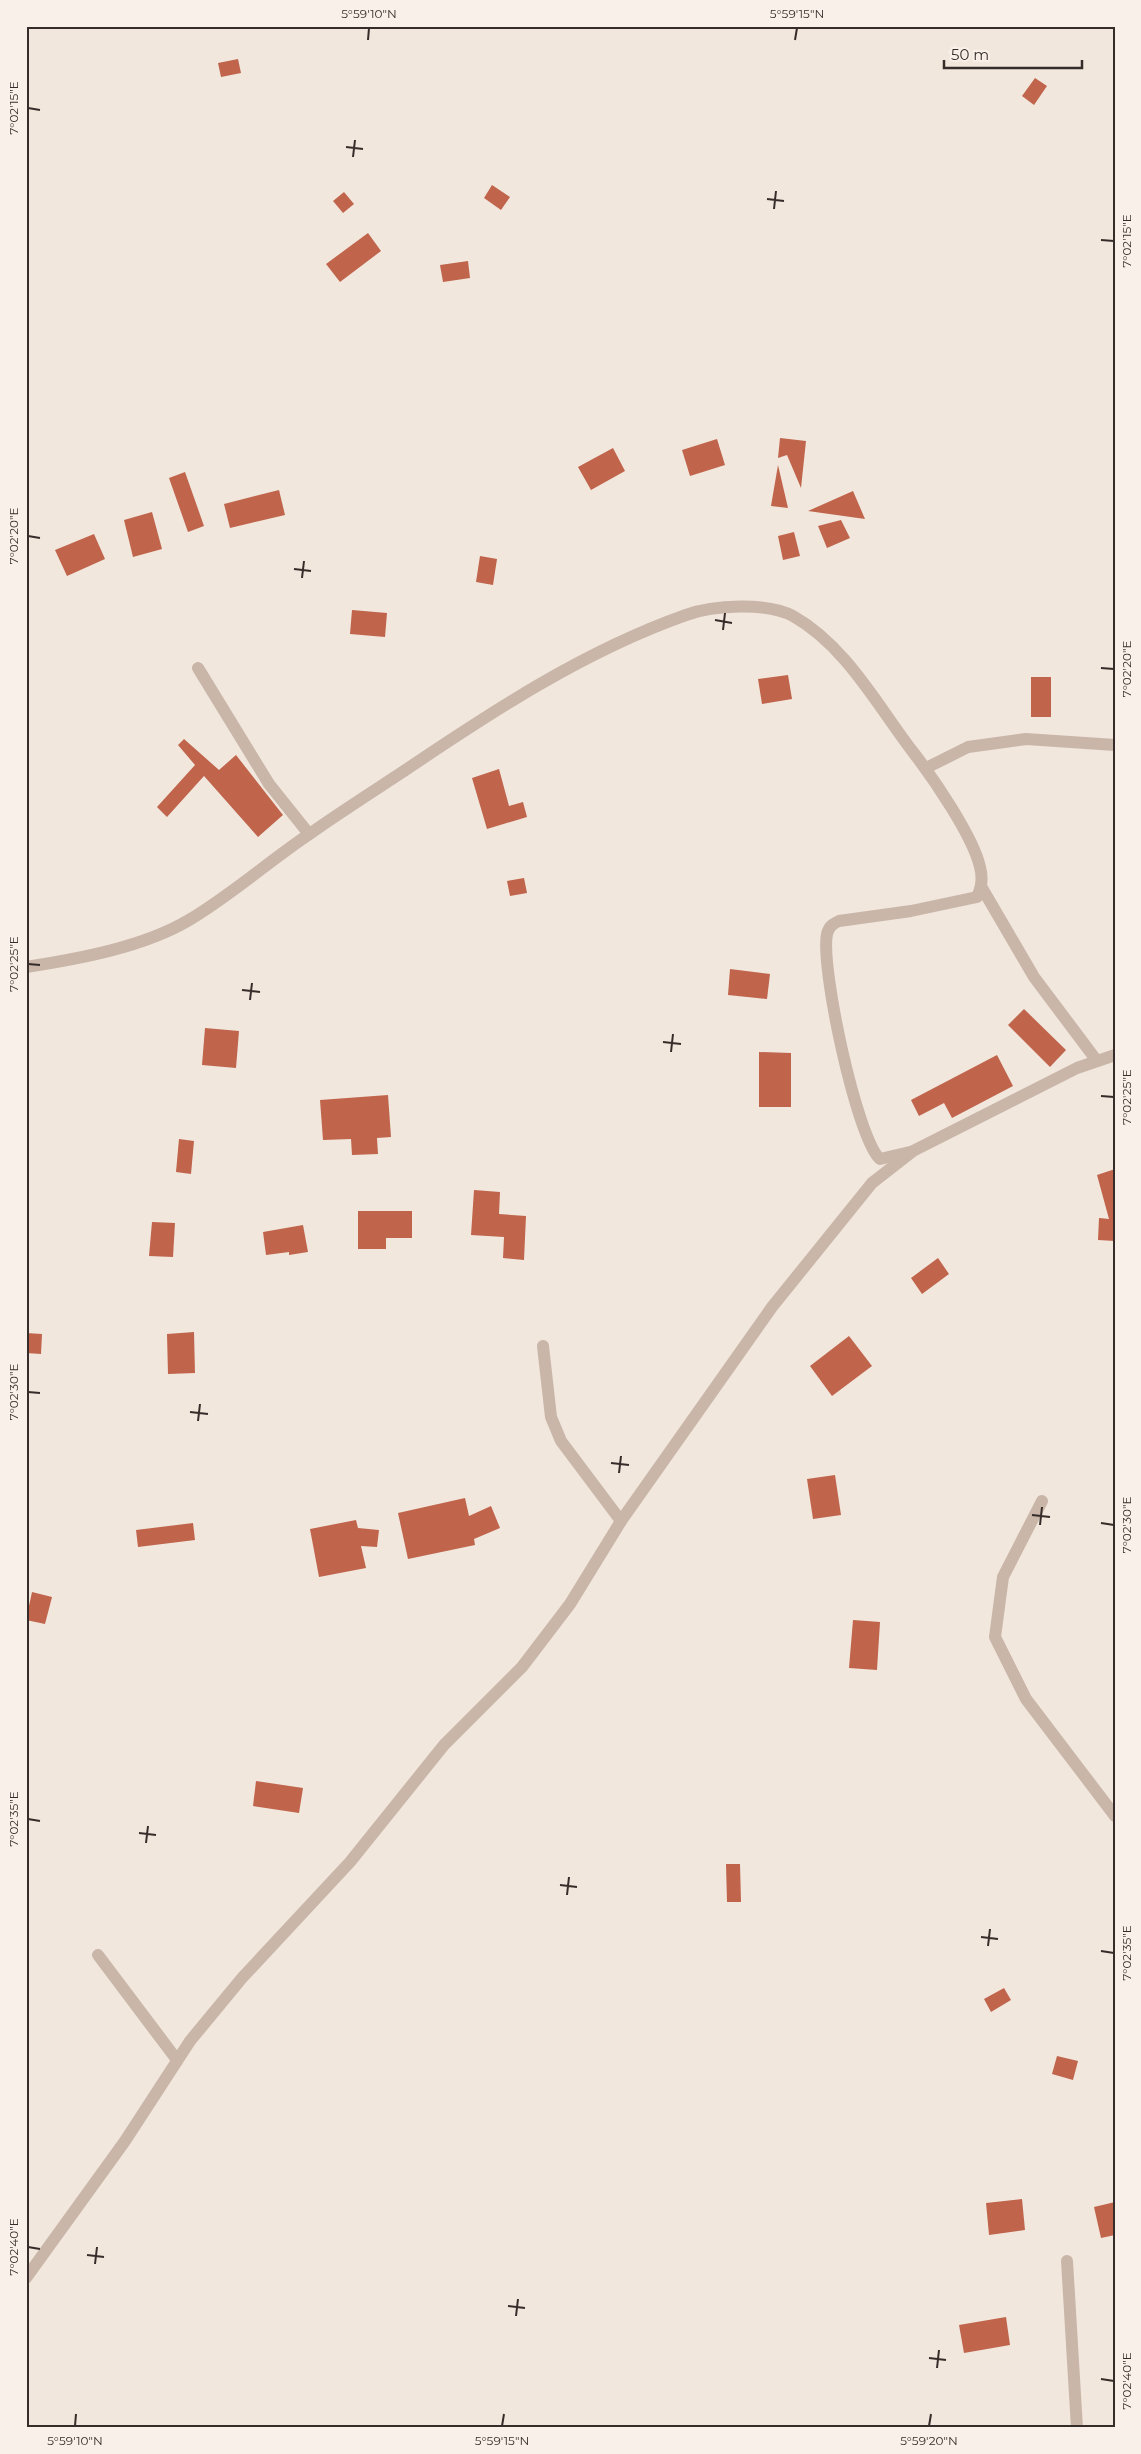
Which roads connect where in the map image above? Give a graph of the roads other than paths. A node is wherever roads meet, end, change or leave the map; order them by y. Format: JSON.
{"nodes":[{"id":1,"x":198,"y":668,"type":"dead end"},
{"id":2,"x":1115,"y":745,"type":"edge"},
{"id":3,"x":926,"y":768,"type":"junction"},
{"id":4,"x":309,"y":834,"type":"junction"},
{"id":5,"x":982,"y":888,"type":"junction"},
{"id":6,"x":26,"y":967,"type":"edge"},
{"id":7,"x":1115,"y":1055,"type":"edge"},
{"id":8,"x":1097,"y":1061,"type":"junction"},
{"id":9,"x":913,"y":1152,"type":"junction"},
{"id":10,"x":543,"y":1346,"type":"dead end"},
{"id":11,"x":1042,"y":1500,"type":"dead end"},
{"id":12,"x":621,"y":1521,"type":"junction"},
{"id":13,"x":1115,"y":1816,"type":"edge"},
{"id":14,"x":98,"y":1956,"type":"dead end"},
{"id":15,"x":177,"y":2060,"type":"junction"},
{"id":16,"x":1068,"y":2261,"type":"dead end"},
{"id":17,"x":26,"y":2278,"type":"edge"},
{"id":18,"x":1077,"y":2428,"type":"edge"}],
"edges":[{"from":1,"to":4,"type":"street"},
{"from":2,"to":3,"type":"street"},
{"from":3,"to":4,"type":"street"},
{"from":3,"to":5,"type":"street"},
{"from":4,"to":6,"type":"street"},
{"from":5,"to":8,"type":"street"},
{"from":5,"to":9,"type":"street"},
{"from":7,"to":8,"type":"street"},
{"from":8,"to":9,"type":"street"},
{"from":9,"to":12,"type":"street"},
{"from":10,"to":12,"type":"street"},
{"from":11,"to":13,"type":"street"},
{"from":12,"to":15,"type":"street"},
{"from":14,"to":15,"type":"street"},
{"from":15,"to":17,"type":"street"},
{"from":16,"to":18,"type":"street"}]}
